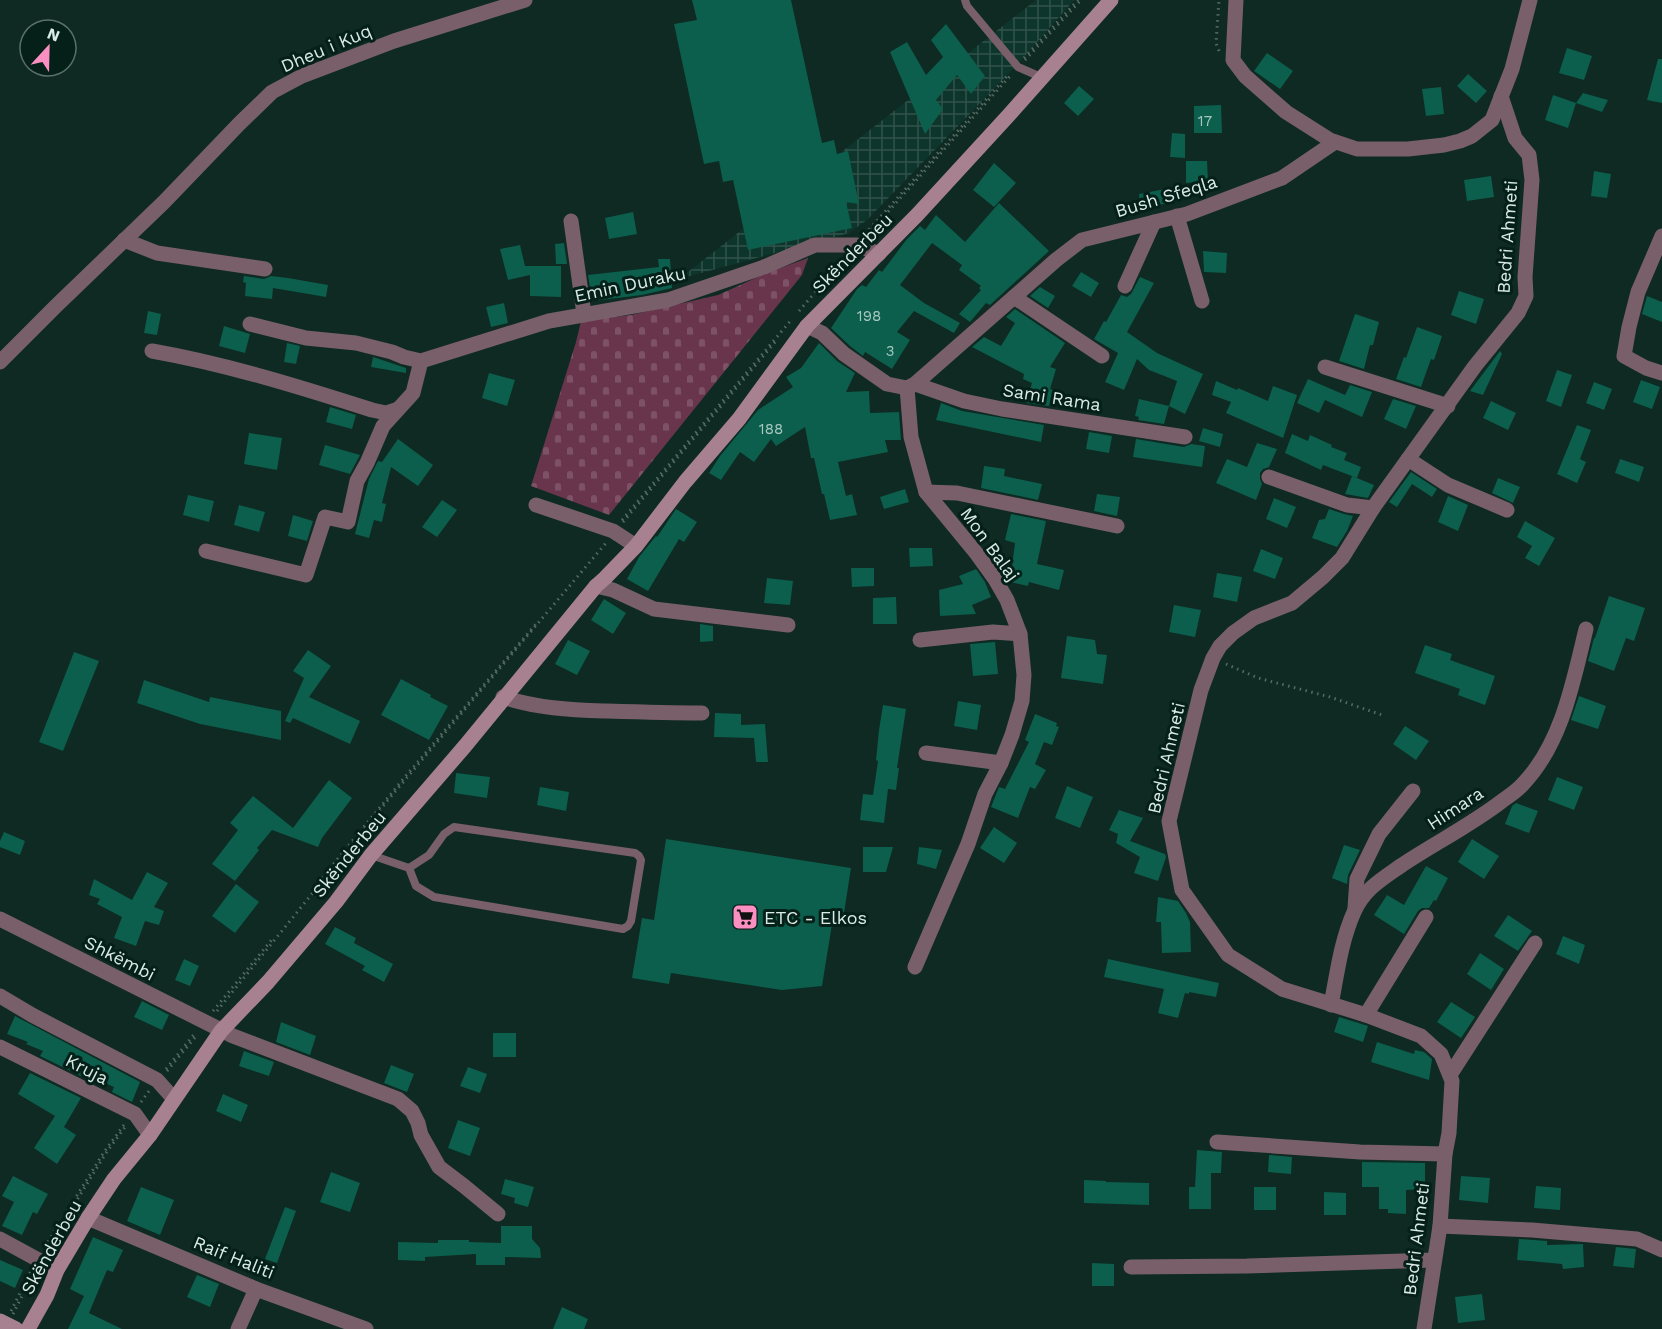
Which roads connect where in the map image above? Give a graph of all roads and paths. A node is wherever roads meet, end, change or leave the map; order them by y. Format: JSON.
{"nodes":[{"id":1,"x":525,"y":0,"type":"edge"},
{"id":2,"x":965,"y":0,"type":"edge"},
{"id":3,"x":1080,"y":0,"type":"edge"},
{"id":4,"x":1111,"y":0,"type":"edge"},
{"id":5,"x":1236,"y":0,"type":"edge"},
{"id":6,"x":1530,"y":0,"type":"edge"},
{"id":7,"x":1018,"y":66,"type":"junction"},
{"id":8,"x":1041,"y":77,"type":"junction"},
{"id":9,"x":1501,"y":96,"type":"junction"},
{"id":10,"x":1335,"y":142,"type":"junction"},
{"id":11,"x":1177,"y":216,"type":"junction"},
{"id":12,"x":571,"y":221,"type":"dead end"},
{"id":13,"x":1154,"y":222,"type":"junction"},
{"id":14,"x":1662,"y":236,"type":"edge"},
{"id":15,"x":124,"y":240,"type":"junction"},
{"id":16,"x":856,"y":245,"type":"junction"},
{"id":17,"x":879,"y":254,"type":"junction"},
{"id":18,"x":265,"y":269,"type":"dead end"},
{"id":19,"x":1125,"y":286,"type":"dead end"},
{"id":20,"x":1014,"y":297,"type":"junction"},
{"id":21,"x":1202,"y":301,"type":"dead end"},
{"id":22,"x":584,"y":314,"type":"junction"},
{"id":23,"x":250,"y":324,"type":"dead end"},
{"id":24,"x":807,"y":326,"type":"junction"},
{"id":25,"x":152,"y":351,"type":"dead end"},
{"id":26,"x":1102,"y":357,"type":"dead end"},
{"id":27,"x":421,"y":360,"type":"junction"},
{"id":28,"x":0,"y":362,"type":"edge"},
{"id":29,"x":1325,"y":367,"type":"dead end"},
{"id":30,"x":1662,"y":373,"type":"edge"},
{"id":31,"x":911,"y":386,"type":"junction"},
{"id":32,"x":1448,"y":406,"type":"junction"},
{"id":33,"x":398,"y":410,"type":"junction"},
{"id":34,"x":1185,"y":437,"type":"dead end"},
{"id":35,"x":1408,"y":459,"type":"junction"},
{"id":36,"x":1269,"y":477,"type":"dead end"},
{"id":37,"x":926,"y":492,"type":"junction"},
{"id":38,"x":536,"y":505,"type":"dead end"},
{"id":39,"x":1373,"y":508,"type":"junction"},
{"id":40,"x":1508,"y":510,"type":"dead end"},
{"id":41,"x":1117,"y":526,"type":"dead end"},
{"id":42,"x":614,"y":531,"type":"junction"},
{"id":43,"x":636,"y":546,"type":"junction"},
{"id":44,"x":206,"y":551,"type":"dead end"},
{"id":45,"x":596,"y":586,"type":"junction"},
{"id":46,"x":788,"y":625,"type":"dead end"},
{"id":47,"x":1586,"y":629,"type":"dead end"},
{"id":48,"x":1020,"y":634,"type":"junction"},
{"id":49,"x":920,"y":640,"type":"dead end"},
{"id":50,"x":1214,"y":658,"type":"junction"},
{"id":51,"x":503,"y":697,"type":"junction"},
{"id":52,"x":702,"y":712,"type":"dead end"},
{"id":53,"x":1382,"y":715,"type":"dead end"},
{"id":54,"x":926,"y":753,"type":"dead end"},
{"id":55,"x":1001,"y":763,"type":"junction"},
{"id":56,"x":1413,"y":791,"type":"dead end"},
{"id":57,"x":371,"y":855,"type":"junction"},
{"id":58,"x":410,"y":868,"type":"junction"},
{"id":59,"x":1354,"y":911,"type":"junction"},
{"id":60,"x":1426,"y":917,"type":"dead end"},
{"id":61,"x":0,"y":919,"type":"edge"},
{"id":62,"x":1535,"y":943,"type":"dead end"},
{"id":63,"x":915,"y":967,"type":"dead end"},
{"id":64,"x":0,"y":996,"type":"edge"},
{"id":65,"x":1331,"y":1005,"type":"junction"},
{"id":66,"x":1366,"y":1015,"type":"junction"},
{"id":67,"x":205,"y":1023,"type":"junction"},
{"id":68,"x":221,"y":1031,"type":"junction"},
{"id":69,"x":0,"y":1047,"type":"edge"},
{"id":70,"x":1450,"y":1075,"type":"junction"},
{"id":71,"x":158,"y":1081,"type":"junction"},
{"id":72,"x":174,"y":1099,"type":"junction"},
{"id":73,"x":134,"y":1114,"type":"junction"},
{"id":74,"x":150,"y":1135,"type":"junction"},
{"id":75,"x":1217,"y":1142,"type":"dead end"},
{"id":76,"x":1445,"y":1154,"type":"junction"},
{"id":77,"x":498,"y":1214,"type":"dead end"},
{"id":78,"x":88,"y":1218,"type":"junction"},
{"id":79,"x":1440,"y":1226,"type":"junction"},
{"id":80,"x":0,"y":1239,"type":"edge"},
{"id":81,"x":1662,"y":1250,"type":"edge"},
{"id":82,"x":39,"y":1258,"type":"junction"},
{"id":83,"x":1434,"y":1260,"type":"junction"},
{"id":84,"x":1131,"y":1267,"type":"dead end"},
{"id":85,"x":57,"y":1269,"type":"junction"},
{"id":86,"x":256,"y":1288,"type":"junction"},
{"id":87,"x":17,"y":1301,"type":"dead end"},
{"id":88,"x":0,"y":1321,"type":"edge"},
{"id":89,"x":16,"y":1329,"type":"edge"},
{"id":90,"x":28,"y":1329,"type":"edge"},
{"id":91,"x":238,"y":1329,"type":"edge"},
{"id":92,"x":366,"y":1329,"type":"edge"},
{"id":93,"x":1424,"y":1329,"type":"edge"}],
"edges":[{"from":1,"to":15,"type":"street","name":"Dheu i Kuq"},
{"from":2,"to":7,"type":"lane"},
{"from":3,"to":7,"type":"path"},
{"from":4,"to":8,"type":"main road","name":"Skënderbeu"},
{"from":5,"to":10,"type":"street"},
{"from":6,"to":9,"type":"street"},
{"from":7,"to":8,"type":"lane"},
{"from":7,"to":16,"type":"path"},
{"from":8,"to":17,"type":"main road","name":"Skënderbeu"},
{"from":9,"to":10,"type":"street"},
{"from":9,"to":32,"type":"street","name":"Bedri Ahmeti"},
{"from":10,"to":11,"type":"street","name":"Bush Sfeqla"},
{"from":11,"to":13,"type":"street","name":"Bush Sfeqla"},
{"from":11,"to":21,"type":"street"},
{"from":12,"to":22,"type":"street"},
{"from":13,"to":19,"type":"street"},
{"from":13,"to":20,"type":"street","name":"Bush Sfeqla"},
{"from":14,"to":30,"type":"street"},
{"from":15,"to":18,"type":"street"},
{"from":15,"to":28,"type":"street","name":"Dheu i Kuq"},
{"from":16,"to":17,"type":"street","name":"Emin Duraku"},
{"from":16,"to":22,"type":"street","name":"Emin Duraku"},
{"from":16,"to":42,"type":"path"},
{"from":17,"to":24,"type":"main road","name":"Skënderbeu"},
{"from":20,"to":26,"type":"street"},
{"from":20,"to":31,"type":"street","name":"Bush Sfeqla"},
{"from":22,"to":27,"type":"street","name":"Emin Duraku"},
{"from":23,"to":27,"type":"street"},
{"from":24,"to":31,"type":"street"},
{"from":24,"to":43,"type":"main road","name":"Skënderbeu"},
{"from":25,"to":33,"type":"street"},
{"from":27,"to":33,"type":"street"},
{"from":29,"to":32,"type":"street"},
{"from":31,"to":34,"type":"street","name":"Sami Rama"},
{"from":31,"to":37,"type":"street","name":"Mon Balaj"},
{"from":32,"to":35,"type":"street","name":"Bedri Ahmeti"},
{"from":33,"to":44,"type":"street"},
{"from":35,"to":39,"type":"street","name":"Bedri Ahmeti"},
{"from":35,"to":40,"type":"street"},
{"from":36,"to":39,"type":"street"},
{"from":37,"to":41,"type":"street","name":"Mon Balaj"},
{"from":37,"to":48,"type":"street","name":"Mon Balaj"},
{"from":38,"to":42,"type":"street"},
{"from":39,"to":50,"type":"street","name":"Bedri Ahmeti"},
{"from":42,"to":43,"type":"street"},
{"from":42,"to":67,"type":"path"},
{"from":43,"to":45,"type":"main road","name":"Skënderbeu"},
{"from":45,"to":46,"type":"street"},
{"from":45,"to":51,"type":"main road","name":"Skënderbeu"},
{"from":47,"to":59,"type":"street","name":"Himara"},
{"from":48,"to":49,"type":"street"},
{"from":48,"to":55,"type":"street","name":"Mon Balaj"},
{"from":50,"to":53,"type":"path"},
{"from":50,"to":65,"type":"street","name":"Bedri Ahmeti"},
{"from":51,"to":52,"type":"street"},
{"from":51,"to":57,"type":"main road","name":"Skënderbeu"},
{"from":54,"to":55,"type":"street"},
{"from":55,"to":63,"type":"street","name":"Mon Balaj"},
{"from":56,"to":59,"type":"street"},
{"from":57,"to":58,"type":"lane"},
{"from":57,"to":68,"type":"main road","name":"Skënderbeu"},
{"from":58,"to":58,"type":"lane"},
{"from":59,"to":65,"type":"street","name":"Himara"},
{"from":60,"to":66,"type":"street"},
{"from":61,"to":67,"type":"street","name":"Shkëmbi"},
{"from":62,"to":70,"type":"street"},
{"from":64,"to":71,"type":"street"},
{"from":65,"to":66,"type":"street","name":"Bedri Ahmeti"},
{"from":66,"to":70,"type":"street","name":"Bedri Ahmeti"},
{"from":67,"to":68,"type":"street","name":"Shkëmbi"},
{"from":67,"to":71,"type":"path"},
{"from":68,"to":72,"type":"main road","name":"Skënderbeu"},
{"from":68,"to":77,"type":"street"},
{"from":69,"to":73,"type":"street","name":"Kruja"},
{"from":70,"to":76,"type":"street","name":"Bedri Ahmeti"},
{"from":71,"to":72,"type":"street"},
{"from":71,"to":73,"type":"path"},
{"from":72,"to":74,"type":"main road","name":"Skënderbeu"},
{"from":73,"to":74,"type":"street","name":"Kruja"},
{"from":73,"to":82,"type":"path"},
{"from":74,"to":78,"type":"main road","name":"Skënderbeu"},
{"from":75,"to":76,"type":"street"},
{"from":76,"to":79,"type":"street","name":"Bedri Ahmeti"},
{"from":78,"to":85,"type":"main road","name":"Skënderbeu"},
{"from":78,"to":86,"type":"street","name":"Raif Haliti"},
{"from":79,"to":81,"type":"street"},
{"from":79,"to":83,"type":"street","name":"Bedri Ahmeti"},
{"from":80,"to":82,"type":"street"},
{"from":82,"to":85,"type":"street"},
{"from":82,"to":87,"type":"path"},
{"from":83,"to":84,"type":"street"},
{"from":83,"to":93,"type":"street","name":"Bedri Ahmeti"},
{"from":85,"to":90,"type":"main road","name":"Skënderbeu"},
{"from":86,"to":91,"type":"street"},
{"from":86,"to":92,"type":"street","name":"Raif Haliti"},
{"from":88,"to":89,"type":"main road"}]}
